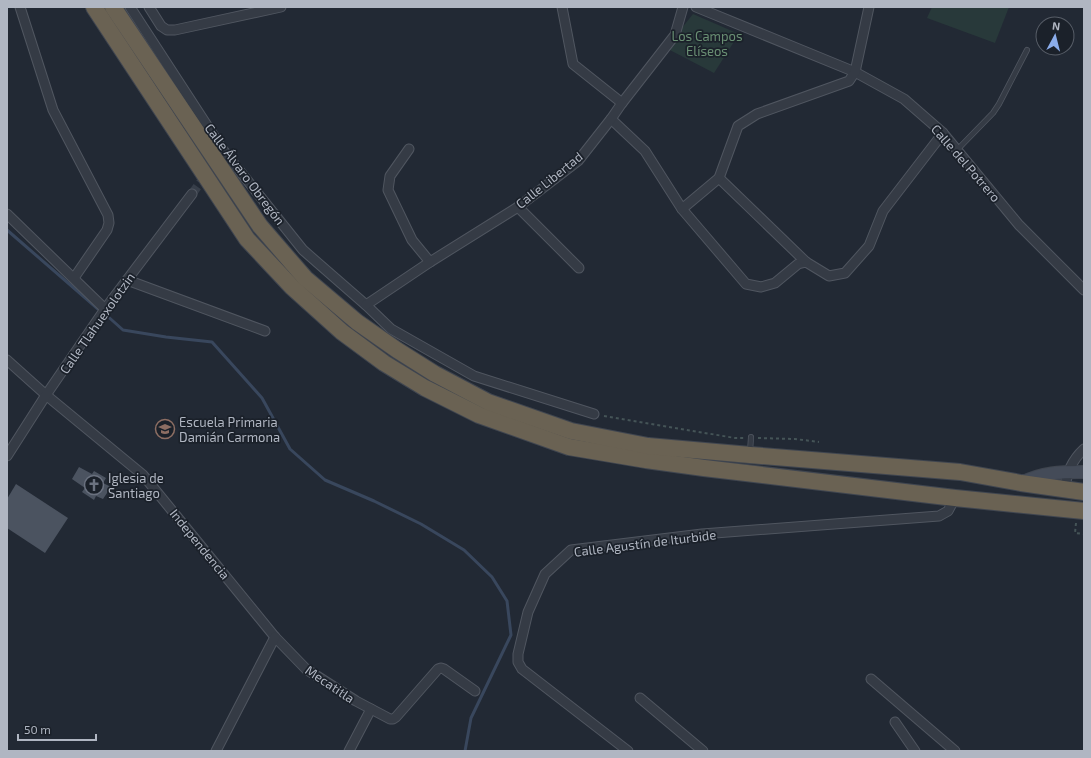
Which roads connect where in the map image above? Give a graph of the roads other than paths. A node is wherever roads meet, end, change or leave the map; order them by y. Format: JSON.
{"nodes":[{"id":1,"x":20,"y":7,"type":"edge"},
{"id":2,"x":94,"y":7,"type":"edge"},
{"id":3,"x":112,"y":7,"type":"edge"},
{"id":4,"x":130,"y":7,"type":"edge"},
{"id":5,"x":149,"y":7,"type":"edge"},
{"id":6,"x":281,"y":7,"type":"edge"},
{"id":7,"x":562,"y":7,"type":"edge"},
{"id":8,"x":683,"y":7,"type":"edge"},
{"id":9,"x":696,"y":7,"type":"edge"},
{"id":10,"x":869,"y":7,"type":"edge"},
{"id":11,"x":255,"y":10,"type":"edge"},
{"id":12,"x":1027,"y":50,"type":"dead end"},
{"id":13,"x":855,"y":72,"type":"junction"},
{"id":14,"x":622,"y":103,"type":"junction"},
{"id":15,"x":611,"y":119,"type":"junction"},
{"id":16,"x":943,"y":133,"type":"junction"},
{"id":17,"x":409,"y":149,"type":"dead end"},
{"id":18,"x":957,"y":150,"type":"junction"},
{"id":19,"x":718,"y":178,"type":"junction"},
{"id":20,"x":192,"y":194,"type":"tunnel mouth"},
{"id":21,"x":518,"y":207,"type":"junction"},
{"id":22,"x":682,"y":209,"type":"junction"},
{"id":23,"x":7,"y":214,"type":"edge"},
{"id":24,"x":430,"y":262,"type":"junction"},
{"id":25,"x":806,"y":262,"type":"junction"},
{"id":26,"x":579,"y":268,"type":"dead end"},
{"id":27,"x":74,"y":278,"type":"junction"},
{"id":28,"x":127,"y":280,"type":"junction"},
{"id":29,"x":1084,"y":290,"type":"edge"},
{"id":30,"x":366,"y":305,"type":"junction"},
{"id":31,"x":105,"y":309,"type":"junction"},
{"id":32,"x":265,"y":331,"type":"dead end"},
{"id":33,"x":7,"y":360,"type":"edge"},
{"id":34,"x":46,"y":395,"type":"junction"},
{"id":35,"x":594,"y":414,"type":"road end"},
{"id":36,"x":751,"y":437,"type":"road end"},
{"id":37,"x":1084,"y":449,"type":"edge"},
{"id":38,"x":750,"y":455,"type":"junction"},
{"id":39,"x":7,"y":456,"type":"edge"},
{"id":40,"x":1068,"y":472,"type":"junction"},
{"id":41,"x":1084,"y":472,"type":"edge"},
{"id":42,"x":1021,"y":483,"type":"junction"},
{"id":43,"x":1064,"y":489,"type":"junction"},
{"id":44,"x":1084,"y":492,"type":"edge"},
{"id":45,"x":955,"y":498,"type":"junction"},
{"id":46,"x":1081,"y":511,"type":"edge"},
{"id":47,"x":275,"y":637,"type":"junction"},
{"id":48,"x":871,"y":679,"type":"dead end"},
{"id":49,"x":475,"y":691,"type":"dead end"},
{"id":50,"x":640,"y":698,"type":"dead end"},
{"id":51,"x":371,"y":709,"type":"junction"},
{"id":52,"x":895,"y":722,"type":"dead end"},
{"id":53,"x":216,"y":751,"type":"edge"},
{"id":54,"x":349,"y":751,"type":"edge"},
{"id":55,"x":628,"y":751,"type":"edge"},
{"id":56,"x":704,"y":751,"type":"edge"},
{"id":57,"x":915,"y":751,"type":"edge"},
{"id":58,"x":955,"y":751,"type":"edge"}],
"edges":[{"from":1,"to":27,"type":"street"},
{"from":2,"to":45,"type":"highway"},
{"from":3,"to":38,"type":"highway"},
{"from":4,"to":30,"type":"street","name":"Calle Álvaro Obregón"},
{"from":5,"to":11,"type":"street"},
{"from":6,"to":11,"type":"street"},
{"from":7,"to":14,"type":"street"},
{"from":8,"to":14,"type":"street","name":"Calle Libertad"},
{"from":9,"to":13,"type":"street","name":"Calle del Potrero"},
{"from":10,"to":13,"type":"street"},
{"from":12,"to":18,"type":"lane"},
{"from":13,"to":16,"type":"street","name":"Calle del Potrero"},
{"from":13,"to":19,"type":"street"},
{"from":14,"to":15,"type":"street","name":"Calle Libertad"},
{"from":15,"to":21,"type":"street","name":"Calle Libertad"},
{"from":15,"to":22,"type":"street"},
{"from":16,"to":18,"type":"street","name":"Calle del Potrero"},
{"from":16,"to":25,"type":"street"},
{"from":17,"to":24,"type":"street"},
{"from":18,"to":29,"type":"street","name":"Calle del Potrero"},
{"from":19,"to":22,"type":"street"},
{"from":19,"to":25,"type":"street"},
{"from":20,"to":28,"type":"street","name":"Calle Tlahuexolotzin"},
{"from":21,"to":24,"type":"street","name":"Calle Libertad"},
{"from":21,"to":26,"type":"street"},
{"from":22,"to":25,"type":"street"},
{"from":23,"to":27,"type":"street"},
{"from":24,"to":30,"type":"street","name":"Calle Libertad"},
{"from":27,"to":31,"type":"street"},
{"from":28,"to":31,"type":"street","name":"Calle Tlahuexolotzin"},
{"from":28,"to":32,"type":"street"},
{"from":30,"to":35,"type":"street","name":"Calle Álvaro Obregón"},
{"from":31,"to":34,"type":"street","name":"Calle Tlahuexolotzin"},
{"from":33,"to":34,"type":"street","name":"Independencia"},
{"from":34,"to":39,"type":"street","name":"Calle Tlahuexolotzin"},
{"from":34,"to":47,"type":"street","name":"Independencia"},
{"from":36,"to":38,"type":"lane"},
{"from":37,"to":40,"type":"street"},
{"from":38,"to":42,"type":"highway"},
{"from":40,"to":41,"type":"main road"},
{"from":40,"to":42,"type":"main road"},
{"from":40,"to":43,"type":"street"},
{"from":42,"to":43,"type":"highway"},
{"from":43,"to":44,"type":"highway"},
{"from":45,"to":46,"type":"highway"},
{"from":45,"to":55,"type":"street","name":"Calle Agustín de Iturbide"},
{"from":47,"to":51,"type":"street","name":"Mecatitla"},
{"from":47,"to":53,"type":"street"},
{"from":48,"to":58,"type":"street"},
{"from":49,"to":51,"type":"street","name":"Mecatitla"},
{"from":50,"to":56,"type":"street"},
{"from":51,"to":54,"type":"street"},
{"from":52,"to":57,"type":"street"}]}
